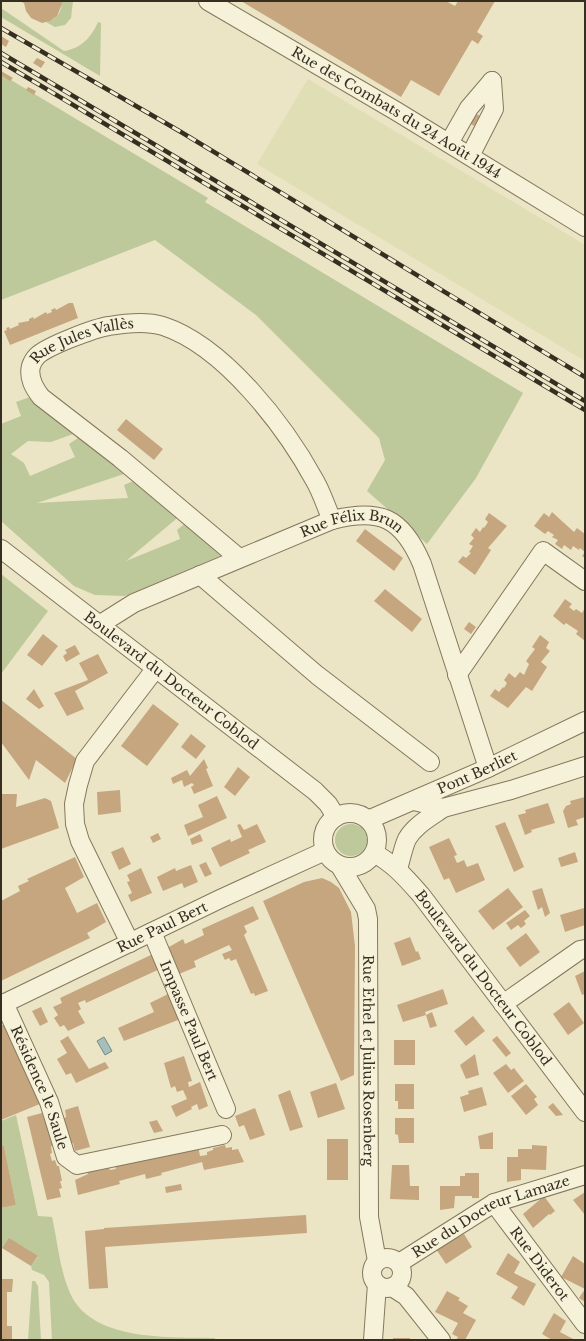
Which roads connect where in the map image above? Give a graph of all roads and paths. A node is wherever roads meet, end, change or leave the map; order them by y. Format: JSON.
{"nodes":[{"id":1,"x":208,"y":1,"type":"edge"},
{"id":2,"x":449,"y":143,"type":"junction"},
{"id":3,"x":470,"y":156,"type":"junction"},
{"id":4,"x":585,"y":226,"type":"edge"},
{"id":5,"x":332,"y":520,"type":"junction"},
{"id":6,"x":1,"y":549,"type":"edge"},
{"id":7,"x":239,"y":558,"type":"junction"},
{"id":8,"x":200,"y":575,"type":"junction"},
{"id":9,"x":584,"y":579,"type":"edge"},
{"id":10,"x":99,"y":625,"type":"junction"},
{"id":11,"x":156,"y":668,"type":"junction"},
{"id":12,"x":457,"y":675,"type":"junction"},
{"id":13,"x":585,"y":721,"type":"edge"},
{"id":14,"x":430,"y":762,"type":"dead end"},
{"id":15,"x":585,"y":766,"type":"edge"},
{"id":16,"x":488,"y":768,"type":"junction"},
{"id":17,"x":414,"y":801,"type":"junction"},
{"id":18,"x":443,"y":808,"type":"junction"},
{"id":19,"x":336,"y":817,"type":"junction"},
{"id":20,"x":368,"y":820,"type":"junction"},
{"id":21,"x":325,"y":851,"type":"junction"},
{"id":22,"x":374,"y":853,"type":"junction"},
{"id":23,"x":340,"y":866,"type":"junction"},
{"id":24,"x":398,"y":869,"type":"junction"},
{"id":25,"x":152,"y":932,"type":"junction"},
{"id":26,"x":130,"y":943,"type":"junction"},
{"id":27,"x":585,"y":949,"type":"edge"},
{"id":28,"x":3,"y":1004,"type":"edge"},
{"id":29,"x":503,"y":1004,"type":"junction"},
{"id":30,"x":226,"y":1109,"type":"dead end"},
{"id":31,"x":585,"y":1112,"type":"edge"},
{"id":32,"x":222,"y":1135,"type":"dead end"},
{"id":33,"x":585,"y":1175,"type":"edge"},
{"id":34,"x":494,"y":1203,"type":"junction"},
{"id":35,"x":377,"y":1261,"type":"junction"},
{"id":36,"x":398,"y":1263,"type":"junction"},
{"id":37,"x":385,"y":1286,"type":"junction"},
{"id":38,"x":585,"y":1324,"type":"edge"},
{"id":39,"x":374,"y":1340,"type":"edge"},
{"id":40,"x":441,"y":1340,"type":"edge"}],
"edges":[{"from":1,"to":2,"type":"street","name":"Rue des Combats du 24 Août 1944"},
{"from":2,"to":3,"type":"street","name":"Rue des Combats du 24 Août 1944"},
{"from":2,"to":3,"type":"street"},
{"from":3,"to":4,"type":"street","name":"Rue des Combats du 24 Août 1944"},
{"from":5,"to":7,"type":"street","name":"Rue Félix Brun"},
{"from":5,"to":7,"type":"street","name":"Rue Jules Vallès"},
{"from":5,"to":12,"type":"street","name":"Rue Félix Brun"},
{"from":6,"to":10,"type":"street","name":"Boulevard du Docteur Coblod"},
{"from":7,"to":8,"type":"street","name":"Rue Félix Brun"},
{"from":8,"to":10,"type":"street","name":"Rue Félix Brun"},
{"from":8,"to":14,"type":"street"},
{"from":9,"to":12,"type":"street"},
{"from":10,"to":11,"type":"street","name":"Boulevard du Docteur Coblod"},
{"from":11,"to":19,"type":"street","name":"Boulevard du Docteur Coblod"},
{"from":11,"to":26,"type":"street"},
{"from":12,"to":16,"type":"street","name":"Rue Félix Brun"},
{"from":13,"to":16,"type":"street","name":"Pont Berliet"},
{"from":15,"to":18,"type":"street"},
{"from":16,"to":17,"type":"street","name":"Pont Berliet"},
{"from":17,"to":18,"type":"street"},
{"from":17,"to":20,"type":"street","name":"Pont Berliet"},
{"from":18,"to":24,"type":"street"},
{"from":19,"to":20,"type":"street"},
{"from":19,"to":21,"type":"street"},
{"from":20,"to":22,"type":"street"},
{"from":21,"to":23,"type":"street"},
{"from":21,"to":25,"type":"street","name":"Rue Paul Bert"},
{"from":22,"to":23,"type":"street"},
{"from":22,"to":24,"type":"street","name":"Boulevard du Docteur Coblod"},
{"from":23,"to":35,"type":"street","name":"Rue Ethel et Julius Rosenberg"},
{"from":24,"to":29,"type":"street","name":"Boulevard du Docteur Coblod"},
{"from":25,"to":26,"type":"street","name":"Rue Paul Bert"},
{"from":25,"to":30,"type":"street","name":"Impasse Paul Bert"},
{"from":26,"to":28,"type":"street","name":"Rue Paul Bert"},
{"from":27,"to":29,"type":"street"},
{"from":28,"to":32,"type":"street","name":"Résidence le Saule"},
{"from":29,"to":31,"type":"street","name":"Boulevard du Docteur Coblod"},
{"from":33,"to":34,"type":"street","name":"Rue du Docteur Lamaze"},
{"from":34,"to":36,"type":"street","name":"Rue du Docteur Lamaze"},
{"from":34,"to":38,"type":"street","name":"Rue Diderot"},
{"from":35,"to":36,"type":"street"},
{"from":35,"to":37,"type":"street","name":"Rue Ethel et Julius Rosenberg"},
{"from":36,"to":37,"type":"street","name":"Rue Ethel et Julius Rosenberg"},
{"from":37,"to":39,"type":"street","name":"Rue Ethel et Julius Rosenberg"},
{"from":37,"to":40,"type":"street"}]}
